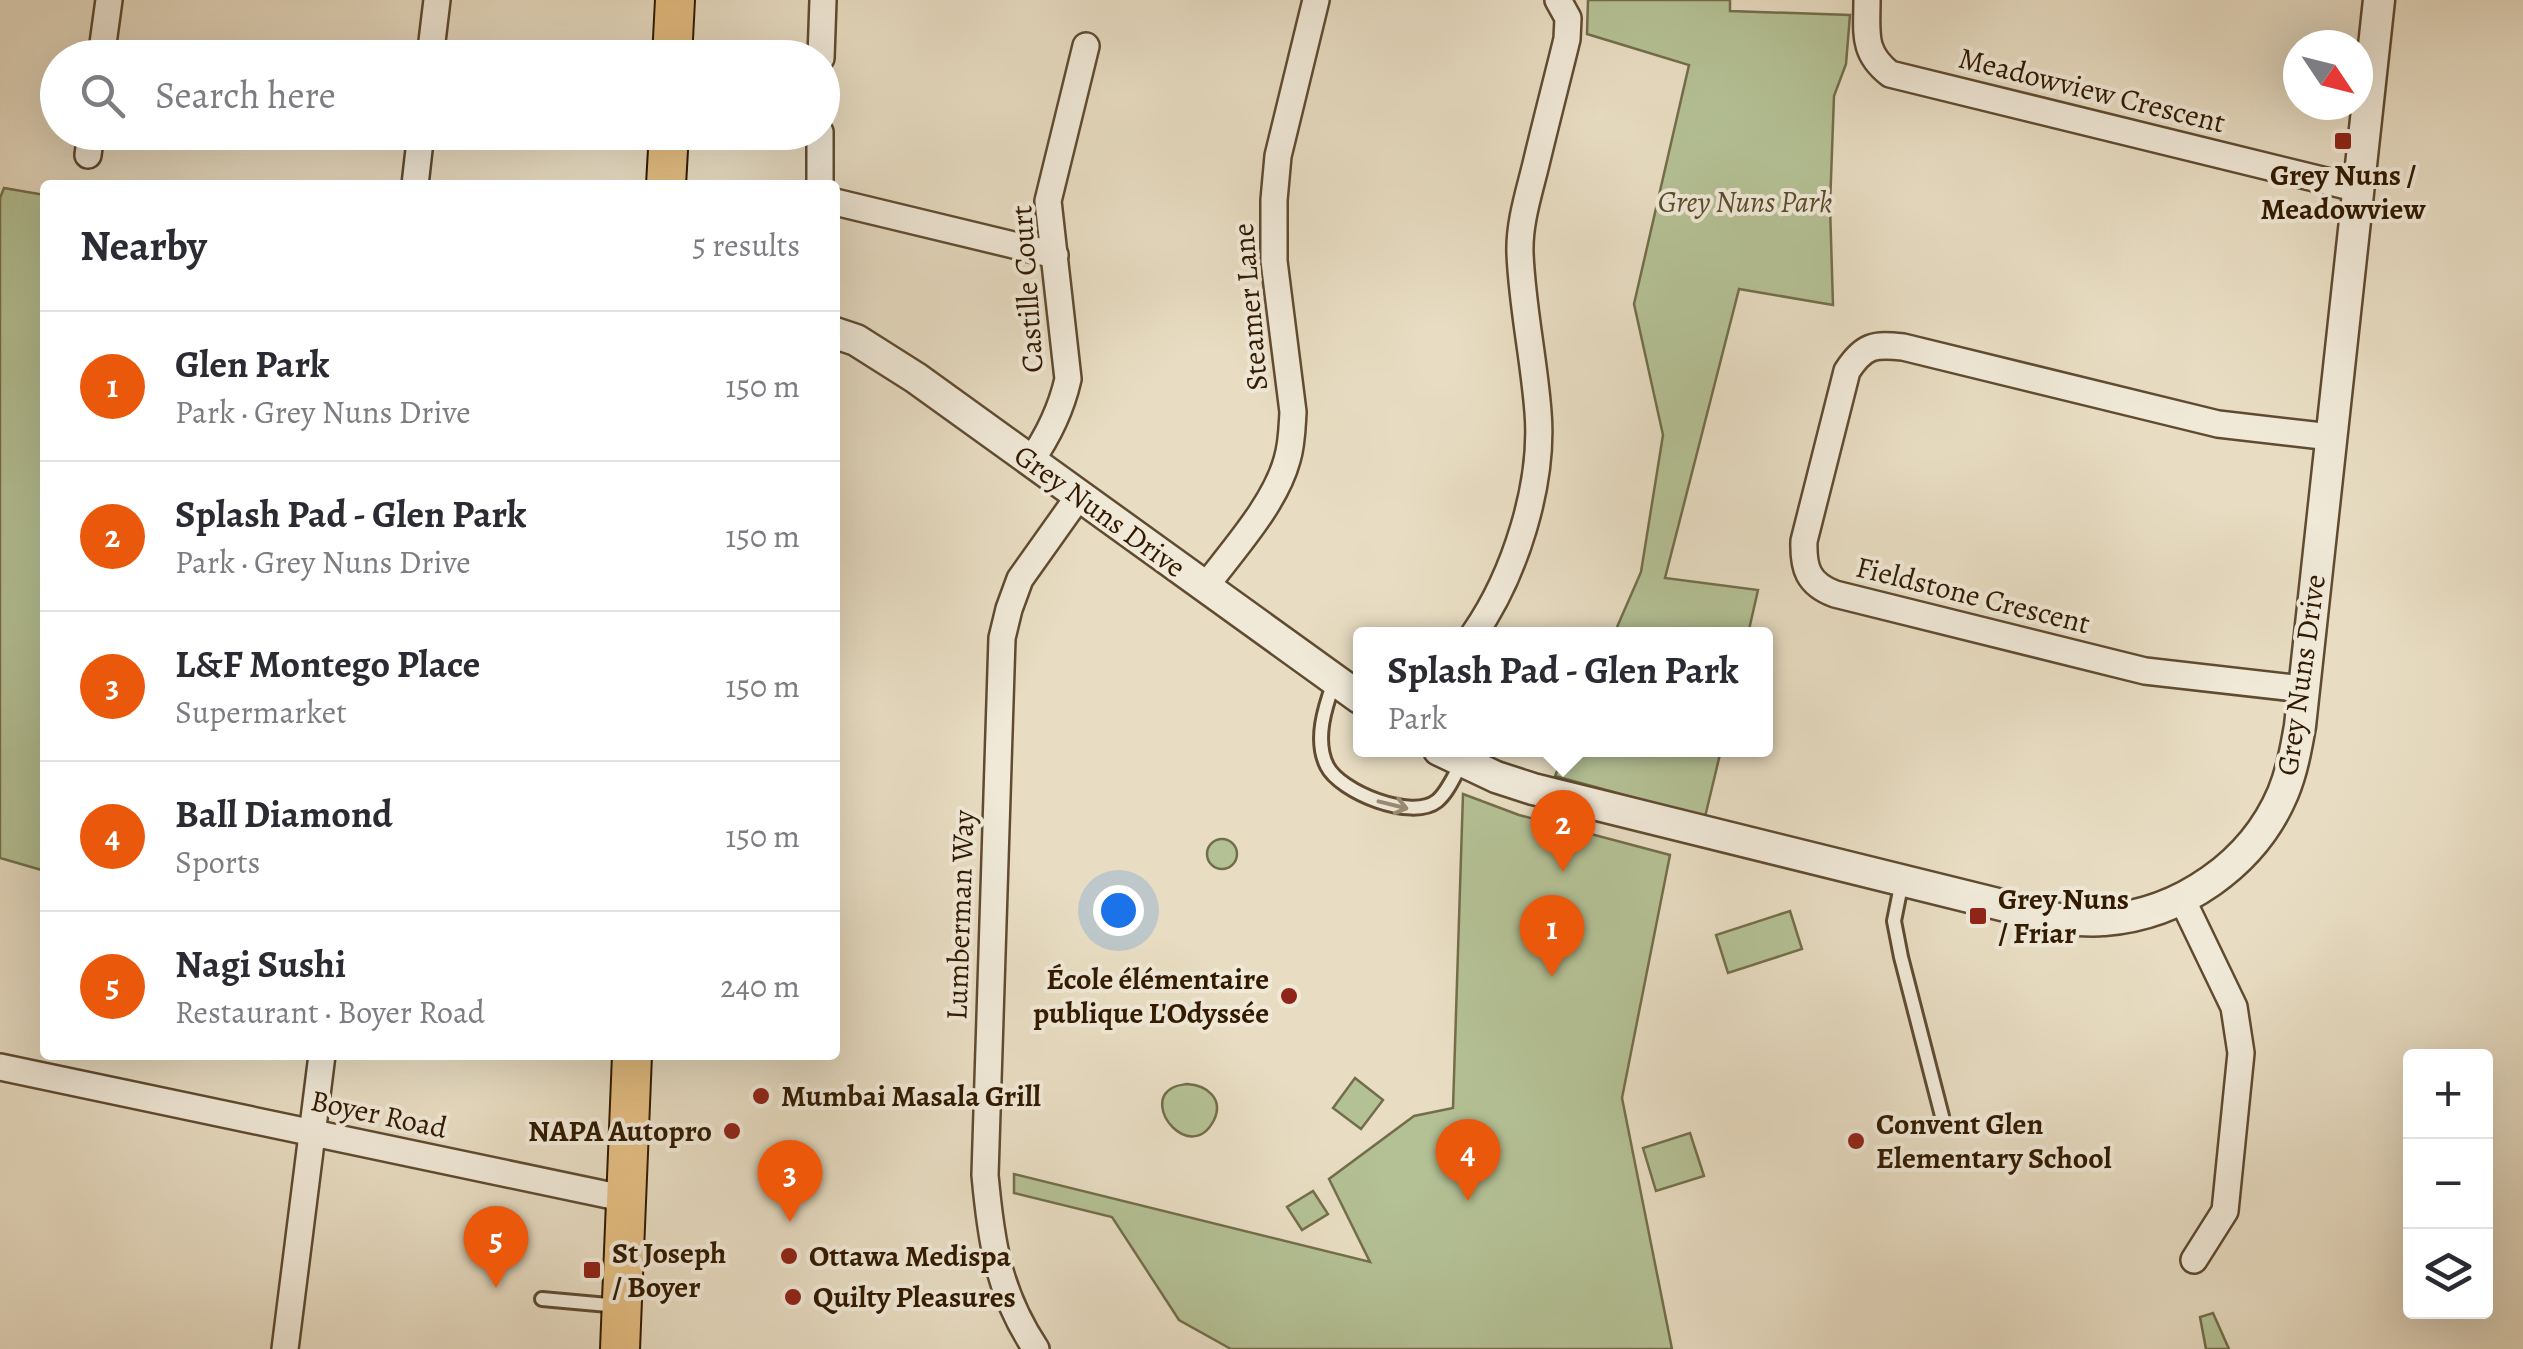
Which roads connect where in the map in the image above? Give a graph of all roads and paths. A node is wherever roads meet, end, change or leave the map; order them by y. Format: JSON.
{"nodes":[{"id":1,"x":108,"y":0,"type":"edge"},
{"id":2,"x":436,"y":0,"type":"edge"},
{"id":3,"x":674,"y":0,"type":"edge"},
{"id":4,"x":822,"y":0,"type":"edge"},
{"id":5,"x":1316,"y":0,"type":"edge"},
{"id":6,"x":1558,"y":0,"type":"edge"},
{"id":7,"x":1867,"y":0,"type":"edge"},
{"id":8,"x":2379,"y":0,"type":"edge"},
{"id":9,"x":103,"y":40,"type":"edge"},
{"id":10,"x":432,"y":40,"type":"edge"},
{"id":11,"x":673,"y":40,"type":"edge"},
{"id":12,"x":821,"y":40,"type":"edge"},
{"id":13,"x":1086,"y":46,"type":"dead end"},
{"id":14,"x":420,"y":150,"type":"edge"},
{"id":15,"x":668,"y":150,"type":"edge"},
{"id":16,"x":820,"y":150,"type":"edge"},
{"id":17,"x":417,"y":180,"type":"edge"},
{"id":18,"x":666,"y":180,"type":"edge"},
{"id":19,"x":820,"y":180,"type":"edge"},
{"id":20,"x":2359,"y":189,"type":"junction"},
{"id":21,"x":840,"y":203,"type":"edge"},
{"id":22,"x":1055,"y":255,"type":"junction"},
{"id":23,"x":840,"y":335,"type":"edge"},
{"id":24,"x":2332,"y":438,"type":"junction"},
{"id":25,"x":1030,"y":462,"type":"junction"},
{"id":26,"x":1080,"y":496,"type":"junction"},
{"id":27,"x":1205,"y":587,"type":"junction"},
{"id":28,"x":1479,"y":627,"type":"edge"},
{"id":29,"x":1335,"y":680,"type":"junction"},
{"id":30,"x":2303,"y":690,"type":"junction"},
{"id":31,"x":1353,"y":693,"type":"edge"},
{"id":32,"x":1450,"y":757,"type":"edge"},
{"id":33,"x":1452,"y":757,"type":"edge"},
{"id":34,"x":1902,"y":881,"type":"junction"},
{"id":35,"x":2182,"y":900,"type":"junction"},
{"id":36,"x":321,"y":1060,"type":"edge"},
{"id":37,"x":632,"y":1060,"type":"edge"},
{"id":38,"x":0,"y":1067,"type":"edge"},
{"id":39,"x":1942,"y":1116,"type":"dead end"},
{"id":40,"x":312,"y":1133,"type":"junction"},
{"id":41,"x":627,"y":1199,"type":"junction"},
{"id":42,"x":2194,"y":1260,"type":"dead end"},
{"id":43,"x":542,"y":1299,"type":"dead end"},
{"id":44,"x":622,"y":1306,"type":"junction"},
{"id":45,"x":285,"y":1349,"type":"edge"},
{"id":46,"x":620,"y":1349,"type":"edge"},
{"id":47,"x":1036,"y":1349,"type":"edge"}],
"edges":[{"from":1,"to":9,"type":"street"},
{"from":2,"to":10,"type":"street"},
{"from":3,"to":11,"type":"main road"},
{"from":4,"to":12,"type":"street"},
{"from":5,"to":27,"type":"street","name":"Steamer Lane"},
{"from":6,"to":28,"type":"street"},
{"from":7,"to":20,"type":"street","name":"Meadowview Crescent"},
{"from":8,"to":20,"type":"street","name":"Grey Nuns Drive"},
{"from":13,"to":22,"type":"street","name":"Castille Court"},
{"from":14,"to":17,"type":"street"},
{"from":15,"to":18,"type":"main road"},
{"from":16,"to":19,"type":"street"},
{"from":20,"to":24,"type":"street","name":"Grey Nuns Drive"},
{"from":21,"to":22,"type":"street"},
{"from":22,"to":25,"type":"street","name":"Castille Court"},
{"from":23,"to":25,"type":"street","name":"Grey Nuns Drive"},
{"from":24,"to":30,"type":"street","name":"Grey Nuns Drive"},
{"from":24,"to":30,"type":"street","name":"Fieldstone Crescent"},
{"from":25,"to":26,"type":"street","name":"Grey Nuns Drive"},
{"from":26,"to":27,"type":"street","name":"Grey Nuns Drive"},
{"from":26,"to":47,"type":"street","name":"Lumberman Way"},
{"from":27,"to":29,"type":"street","name":"Grey Nuns Drive"},
{"from":29,"to":31,"type":"street","name":"Grey Nuns Drive"},
{"from":29,"to":32,"type":"lane","one_way":true},
{"from":30,"to":35,"type":"street","name":"Grey Nuns Drive"},
{"from":33,"to":34,"type":"street","name":"Grey Nuns Drive"},
{"from":34,"to":35,"type":"street","name":"Grey Nuns Drive"},
{"from":34,"to":39,"type":"lane"},
{"from":35,"to":42,"type":"street"},
{"from":36,"to":40,"type":"street"},
{"from":37,"to":41,"type":"main road"},
{"from":38,"to":40,"type":"street","name":"Boyer Road"},
{"from":40,"to":41,"type":"street","name":"Boyer Road"},
{"from":40,"to":45,"type":"street"},
{"from":41,"to":44,"type":"main road"},
{"from":43,"to":44,"type":"lane"},
{"from":44,"to":46,"type":"main road"}]}
